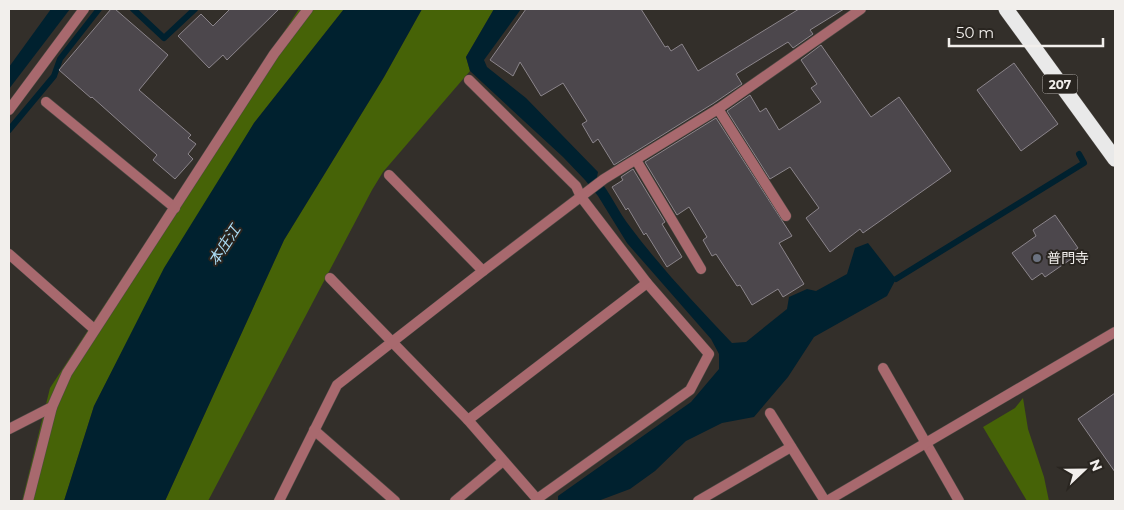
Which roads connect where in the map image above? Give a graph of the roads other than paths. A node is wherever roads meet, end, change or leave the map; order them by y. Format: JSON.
{"nodes":[{"id":1,"x":84,"y":9,"type":"edge"},
{"id":2,"x":308,"y":9,"type":"edge"},
{"id":3,"x":862,"y":9,"type":"edge"},
{"id":4,"x":1006,"y":9,"type":"edge"},
{"id":5,"x":469,"y":80,"type":"dead end"},
{"id":6,"x":46,"y":102,"type":"dead end"},
{"id":7,"x":718,"y":109,"type":"junction"},
{"id":8,"x":9,"y":110,"type":"edge"},
{"id":9,"x":1115,"y":159,"type":"edge"},
{"id":10,"x":636,"y":160,"type":"junction"},
{"id":11,"x":390,"y":175,"type":"dead end"},
{"id":12,"x":584,"y":195,"type":"junction"},
{"id":13,"x":175,"y":208,"type":"junction"},
{"id":14,"x":786,"y":216,"type":"dead end"},
{"id":15,"x":9,"y":254,"type":"edge"},
{"id":16,"x":700,"y":269,"type":"dead end"},
{"id":17,"x":483,"y":271,"type":"junction"},
{"id":18,"x":330,"y":278,"type":"dead end"},
{"id":19,"x":647,"y":283,"type":"junction"},
{"id":20,"x":94,"y":329,"type":"junction"},
{"id":21,"x":1115,"y":332,"type":"edge"},
{"id":22,"x":393,"y":341,"type":"junction"},
{"id":23,"x":884,"y":368,"type":"dead end"},
{"id":24,"x":52,"y":407,"type":"junction"},
{"id":25,"x":770,"y":413,"type":"dead end"},
{"id":26,"x":468,"y":420,"type":"junction"},
{"id":27,"x":9,"y":429,"type":"edge"},
{"id":28,"x":314,"y":430,"type":"junction"},
{"id":29,"x":925,"y":443,"type":"junction"},
{"id":30,"x":791,"y":447,"type":"junction"},
{"id":31,"x":504,"y":461,"type":"junction"},
{"id":32,"x":538,"y":500,"type":"edge"},
{"id":33,"x":28,"y":501,"type":"edge"},
{"id":34,"x":279,"y":501,"type":"edge"},
{"id":35,"x":395,"y":501,"type":"edge"},
{"id":36,"x":454,"y":501,"type":"edge"},
{"id":37,"x":698,"y":501,"type":"edge"},
{"id":38,"x":826,"y":501,"type":"edge"},
{"id":39,"x":958,"y":501,"type":"edge"}],
"edges":[{"from":1,"to":8,"type":"street"},
{"from":2,"to":13,"type":"street"},
{"from":3,"to":7,"type":"street"},
{"from":4,"to":9,"type":"highway","number":"207"},
{"from":5,"to":12,"type":"street"},
{"from":6,"to":13,"type":"street"},
{"from":7,"to":10,"type":"street"},
{"from":7,"to":14,"type":"street"},
{"from":10,"to":12,"type":"street"},
{"from":10,"to":16,"type":"street"},
{"from":11,"to":17,"type":"street"},
{"from":12,"to":17,"type":"street"},
{"from":12,"to":19,"type":"street"},
{"from":13,"to":20,"type":"street"},
{"from":15,"to":20,"type":"street"},
{"from":17,"to":22,"type":"street"},
{"from":18,"to":22,"type":"street"},
{"from":19,"to":26,"type":"street"},
{"from":19,"to":32,"type":"street"},
{"from":20,"to":24,"type":"street"},
{"from":21,"to":29,"type":"street"},
{"from":22,"to":26,"type":"street"},
{"from":22,"to":28,"type":"street"},
{"from":23,"to":29,"type":"street"},
{"from":24,"to":27,"type":"street"},
{"from":24,"to":33,"type":"street"},
{"from":25,"to":30,"type":"street"},
{"from":26,"to":31,"type":"street"},
{"from":28,"to":34,"type":"street"},
{"from":28,"to":35,"type":"street"},
{"from":29,"to":38,"type":"street"},
{"from":29,"to":39,"type":"street"},
{"from":30,"to":37,"type":"street"},
{"from":30,"to":38,"type":"street"},
{"from":31,"to":32,"type":"street"},
{"from":31,"to":36,"type":"street"}]}
